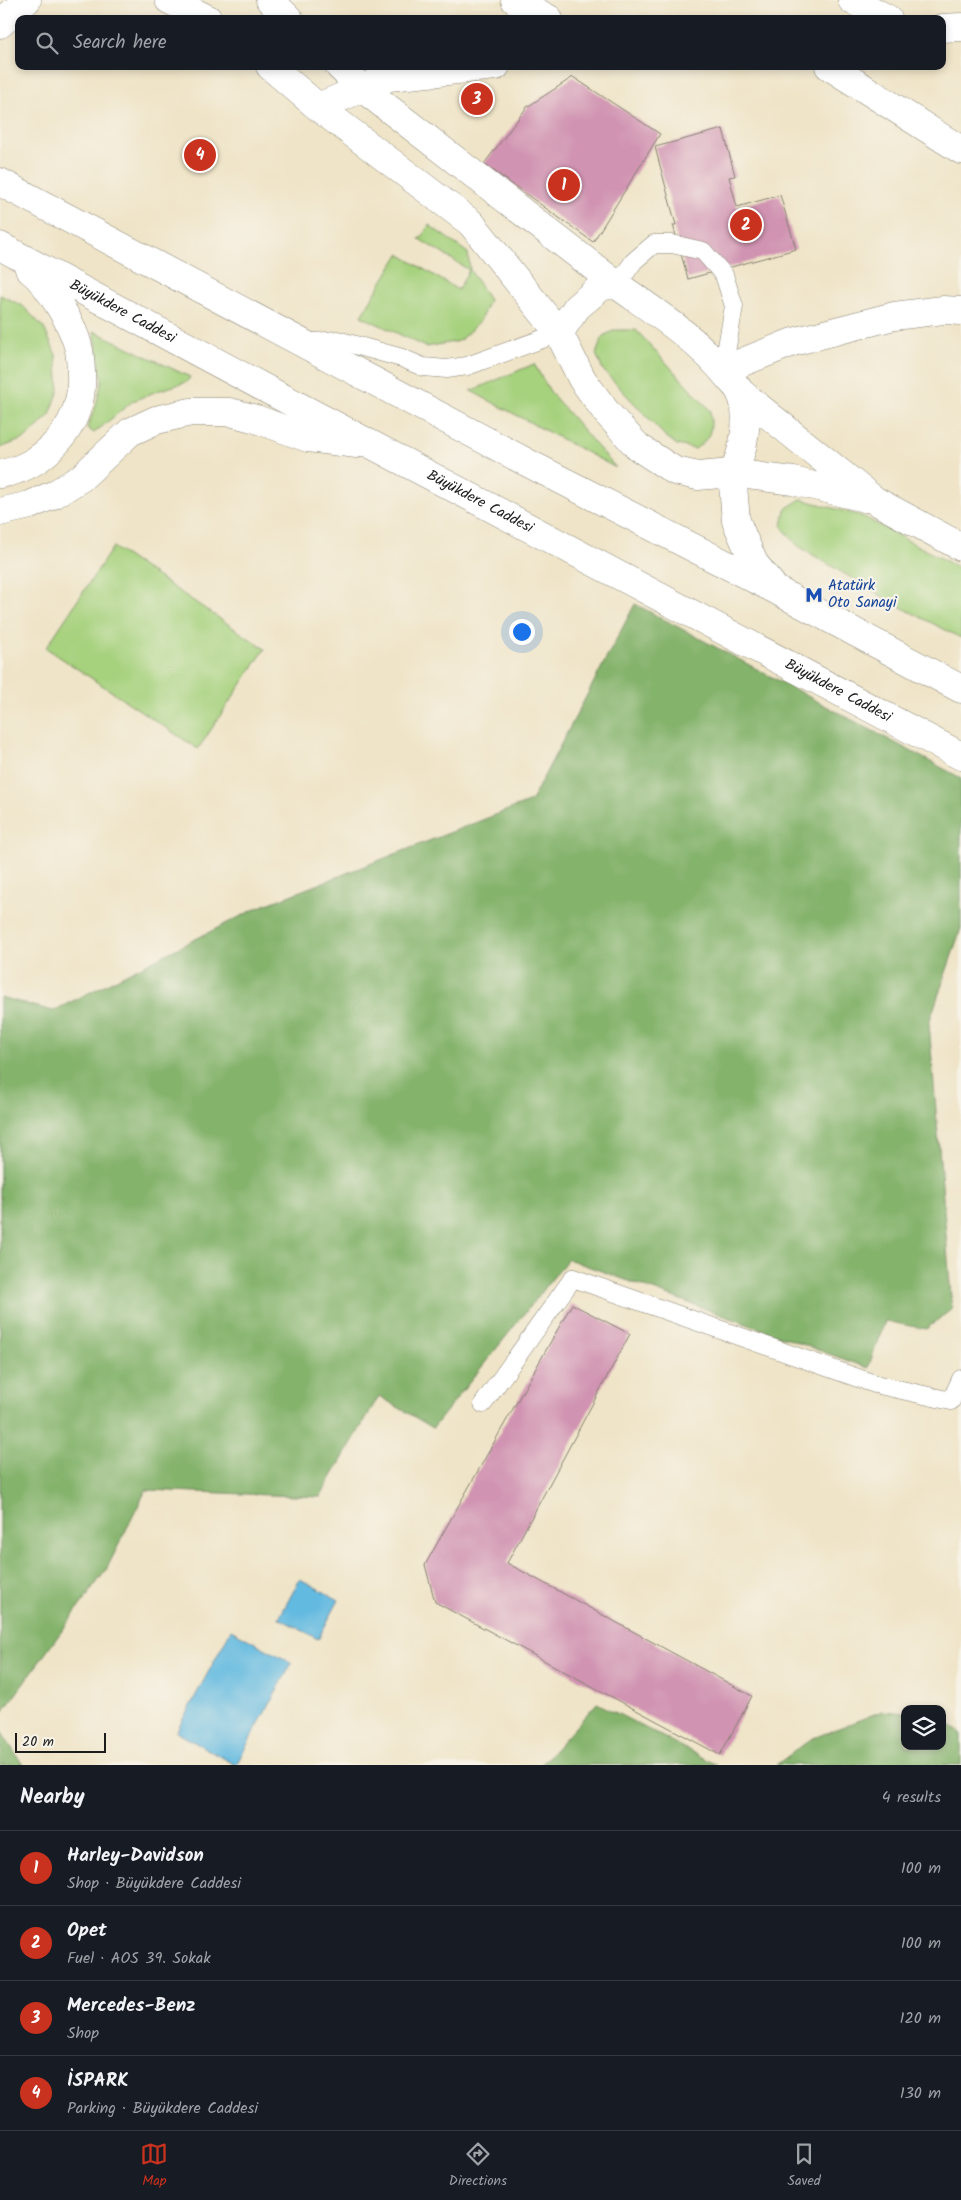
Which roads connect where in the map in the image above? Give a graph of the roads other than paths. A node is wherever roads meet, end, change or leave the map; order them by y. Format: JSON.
{"nodes":[{"id":1,"x":27,"y":0,"type":"edge"},
{"id":2,"x":169,"y":0,"type":"edge"},
{"id":3,"x":270,"y":0,"type":"edge"},
{"id":4,"x":515,"y":0,"type":"edge"},
{"id":5,"x":852,"y":0,"type":"edge"},
{"id":6,"x":200,"y":15,"type":"edge"},
{"id":7,"x":285,"y":15,"type":"edge"},
{"id":8,"x":542,"y":15,"type":"edge"},
{"id":9,"x":880,"y":15,"type":"edge"},
{"id":10,"x":0,"y":24,"type":"edge"},
{"id":11,"x":961,"y":27,"type":"edge"},
{"id":12,"x":946,"y":28,"type":"edge"},
{"id":13,"x":275,"y":70,"type":"edge"},
{"id":14,"x":343,"y":70,"type":"edge"},
{"id":15,"x":457,"y":70,"type":"edge"},
{"id":16,"x":835,"y":70,"type":"edge"},
{"id":17,"x":362,"y":88,"type":"junction"},
{"id":18,"x":318,"y":106,"type":"junction"},
{"id":19,"x":961,"y":150,"type":"edge"},
{"id":20,"x":0,"y":182,"type":"edge"},
{"id":21,"x":0,"y":247,"type":"edge"},
{"id":22,"x":617,"y":284,"type":"junction"},
{"id":23,"x":961,"y":311,"type":"edge"},
{"id":24,"x":559,"y":333,"type":"junction"},
{"id":25,"x":303,"y":343,"type":"junction"},
{"id":26,"x":723,"y":370,"type":"junction"},
{"id":27,"x":740,"y":392,"type":"junction"},
{"id":28,"x":374,"y":446,"type":"junction"},
{"id":29,"x":732,"y":473,"type":"junction"},
{"id":30,"x":0,"y":474,"type":"edge"},
{"id":31,"x":874,"y":500,"type":"junction"},
{"id":32,"x":0,"y":512,"type":"edge"},
{"id":33,"x":961,"y":547,"type":"edge"},
{"id":34,"x":776,"y":590,"type":"junction"},
{"id":35,"x":961,"y":689,"type":"edge"},
{"id":36,"x":961,"y":756,"type":"edge"},
{"id":37,"x":961,"y":1379,"type":"edge"},
{"id":38,"x":483,"y":1404,"type":"dead end"}],
"edges":[{"from":1,"to":10,"type":"main road"},
{"from":2,"to":6,"type":"main road"},
{"from":3,"to":7,"type":"main road"},
{"from":4,"to":8,"type":"main road"},
{"from":5,"to":9,"type":"main road"},
{"from":11,"to":12,"type":"main road"},
{"from":13,"to":18,"type":"main road"},
{"from":14,"to":17,"type":"main road"},
{"from":15,"to":17,"type":"main road"},
{"from":16,"to":19,"type":"main road"},
{"from":17,"to":18,"type":"main road"},
{"from":17,"to":22,"type":"main road"},
{"from":18,"to":24,"type":"main road"},
{"from":20,"to":25,"type":"main road"},
{"from":21,"to":28,"type":"main road","name":"Büyükdere Caddesi"},
{"from":21,"to":30,"type":"main road"},
{"from":22,"to":24,"type":"main road"},
{"from":22,"to":26,"type":"main road"},
{"from":22,"to":26,"type":"lane"},
{"from":23,"to":26,"type":"main road"},
{"from":24,"to":25,"type":"lane"},
{"from":24,"to":29,"type":"main road"},
{"from":25,"to":34,"type":"main road"},
{"from":26,"to":27,"type":"main road"},
{"from":27,"to":29,"type":"main road"},
{"from":27,"to":31,"type":"main road"},
{"from":28,"to":32,"type":"main road"},
{"from":28,"to":36,"type":"main road","name":"Büyükdere Caddesi"},
{"from":29,"to":31,"type":"main road"},
{"from":29,"to":34,"type":"main road"},
{"from":31,"to":33,"type":"main road"},
{"from":34,"to":35,"type":"main road"},
{"from":37,"to":38,"type":"lane"}]}
